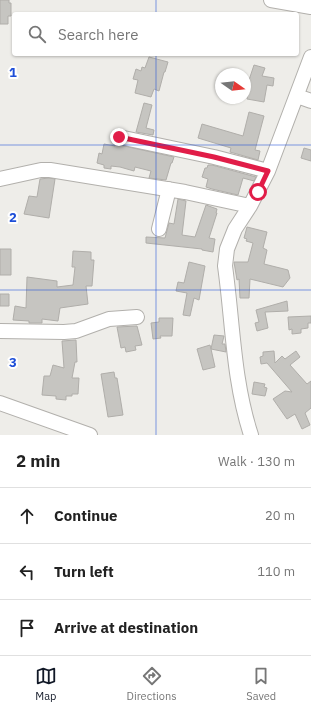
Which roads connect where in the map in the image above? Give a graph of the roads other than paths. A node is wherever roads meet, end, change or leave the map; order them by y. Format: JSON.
{"nodes":[{"id":1,"x":271,"y":0,"type":"edge"},
{"id":2,"x":311,"y":7,"type":"edge"},
{"id":3,"x":311,"y":58,"type":"edge"},
{"id":4,"x":297,"y":96,"type":"junction"},
{"id":5,"x":311,"y":101,"type":"edge"},
{"id":6,"x":119,"y":137,"type":"dead end"},
{"id":7,"x":268,"y":171,"type":"junction"},
{"id":8,"x":0,"y":179,"type":"edge"},
{"id":9,"x":169,"y":189,"type":"junction"},
{"id":10,"x":250,"y":206,"type":"junction"},
{"id":11,"x":159,"y":229,"type":"dead end"},
{"id":12,"x":137,"y":316,"type":"dead end"},
{"id":13,"x":0,"y":331,"type":"edge"},
{"id":14,"x":0,"y":403,"type":"edge"},
{"id":15,"x":90,"y":435,"type":"edge"},
{"id":16,"x":251,"y":435,"type":"edge"}],
"edges":[{"from":1,"to":2,"type":"street"},
{"from":3,"to":4,"type":"street"},
{"from":4,"to":5,"type":"street"},
{"from":4,"to":7,"type":"street"},
{"from":6,"to":7,"type":"street"},
{"from":7,"to":10,"type":"street"},
{"from":8,"to":9,"type":"street"},
{"from":9,"to":10,"type":"street"},
{"from":9,"to":11,"type":"street"},
{"from":10,"to":16,"type":"street"},
{"from":12,"to":13,"type":"street"},
{"from":14,"to":15,"type":"street"}]}
